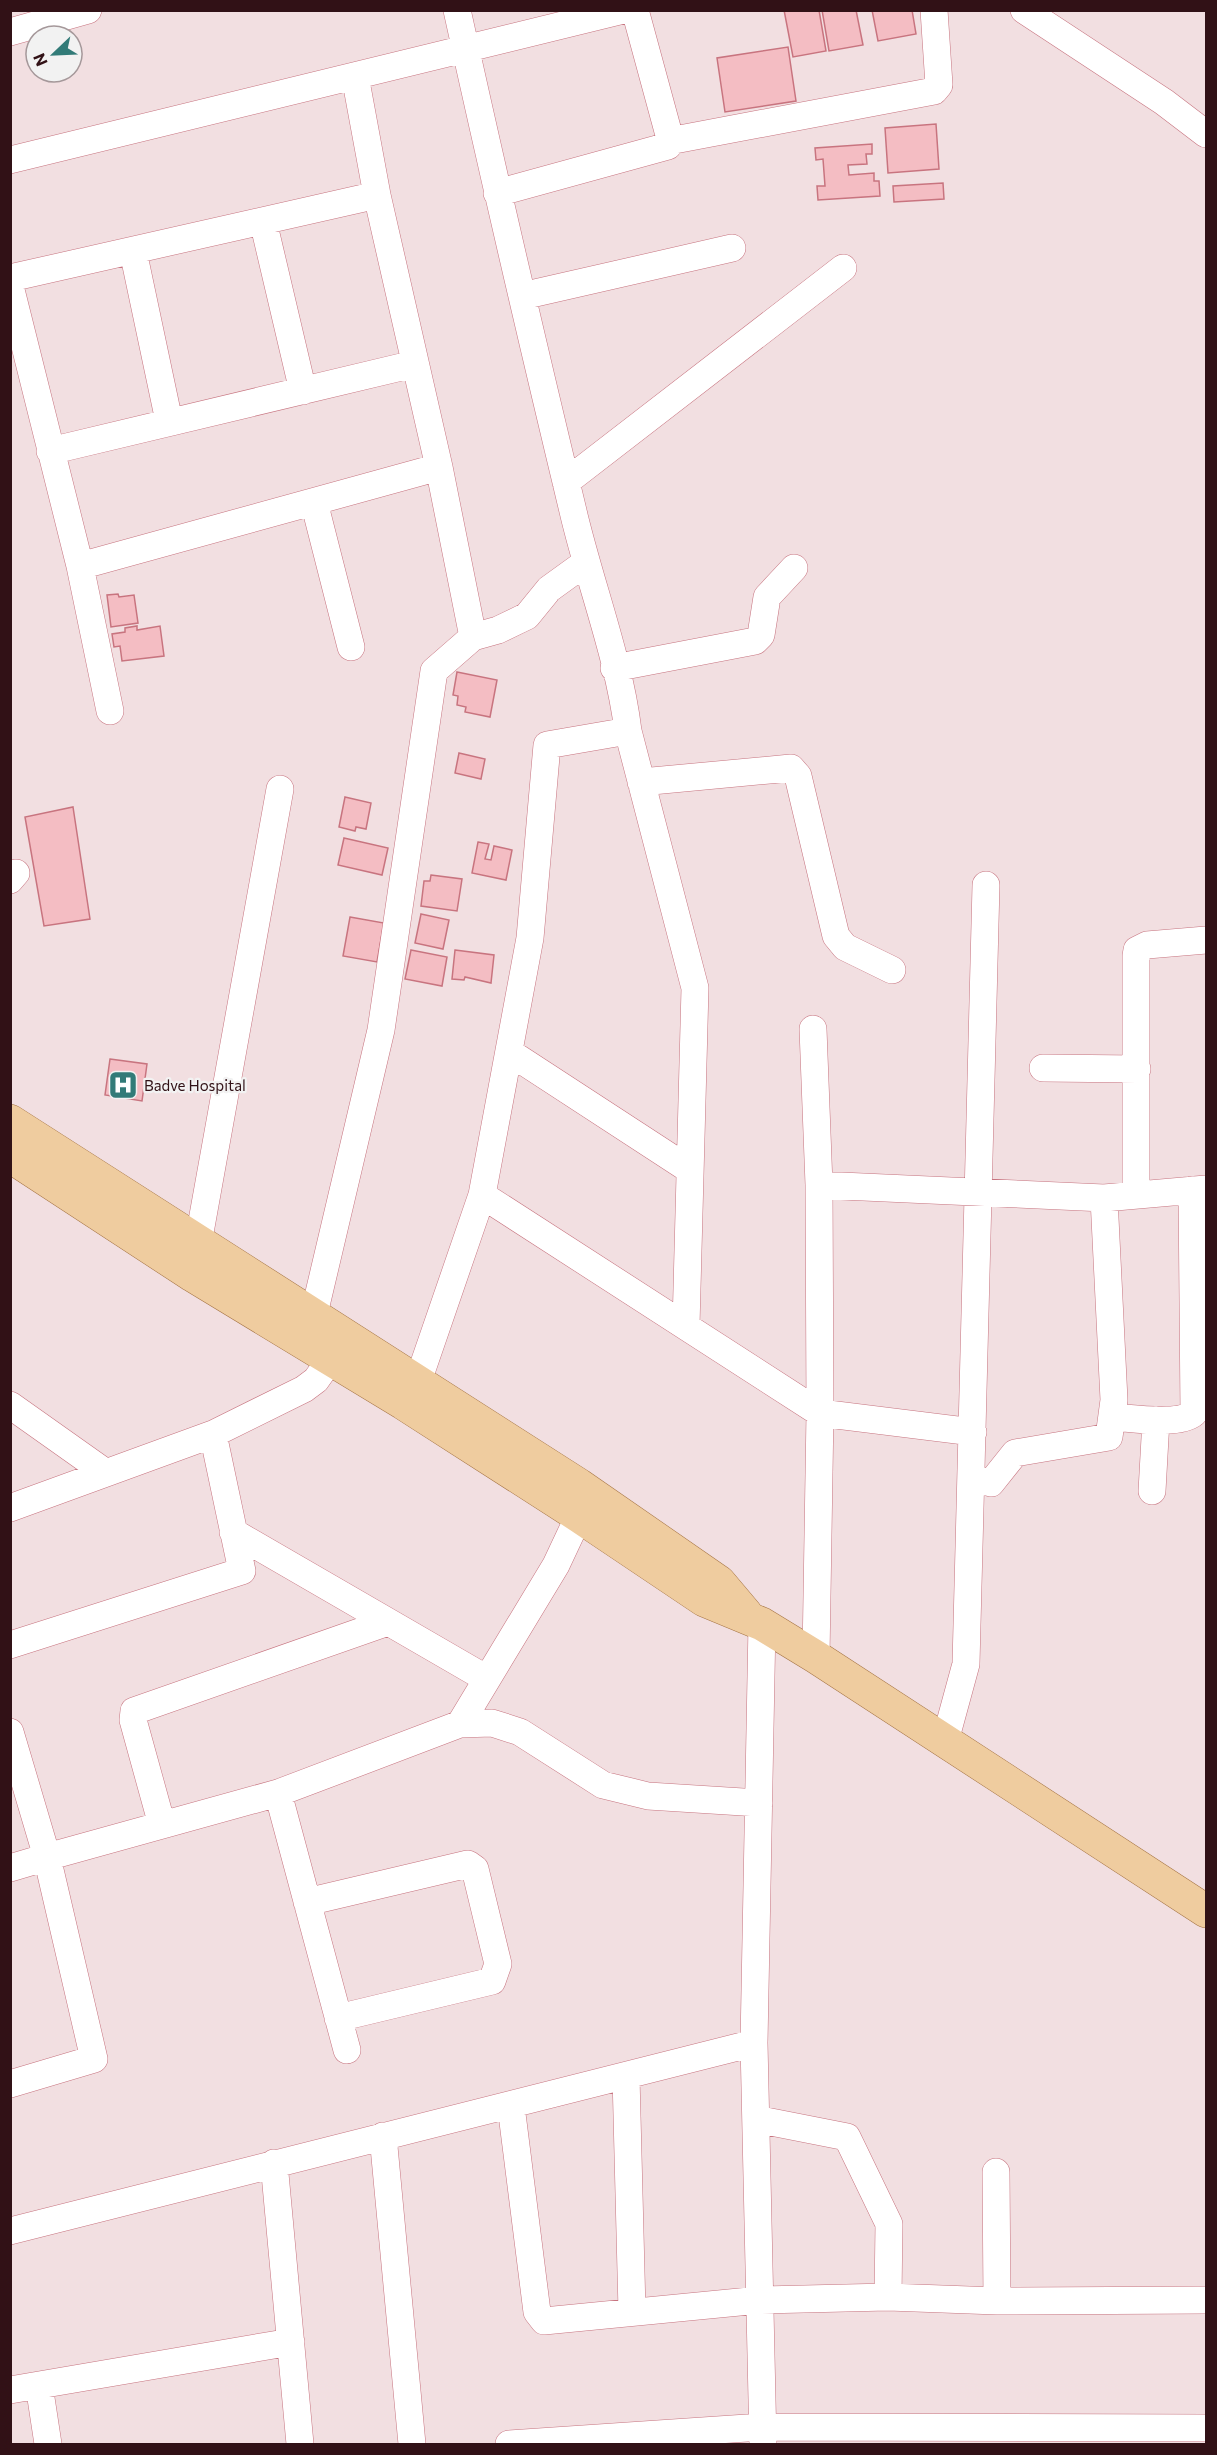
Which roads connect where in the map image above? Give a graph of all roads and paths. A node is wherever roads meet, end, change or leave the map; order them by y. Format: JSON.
{"nodes":[{"id":1,"x":88,"y":10,"type":"edge"},
{"id":2,"x":457,"y":10,"type":"edge"},
{"id":3,"x":624,"y":10,"type":"edge"},
{"id":4,"x":635,"y":10,"type":"edge"},
{"id":5,"x":934,"y":10,"type":"edge"},
{"id":6,"x":1024,"y":10,"type":"edge"},
{"id":7,"x":10,"y":32,"type":"edge"},
{"id":8,"x":466,"y":49,"type":"junction"},
{"id":9,"x":356,"y":76,"type":"junction"},
{"id":10,"x":1206,"y":134,"type":"edge"},
{"id":11,"x":669,"y":141,"type":"junction"},
{"id":12,"x":10,"y":160,"type":"edge"},
{"id":13,"x":497,"y":193,"type":"junction"},
{"id":14,"x":377,"y":195,"type":"junction"},
{"id":15,"x":263,"y":221,"type":"junction"},
{"id":16,"x":732,"y":248,"type":"dead end"},
{"id":17,"x":134,"y":250,"type":"junction"},
{"id":18,"x":843,"y":268,"type":"dead end"},
{"id":19,"x":10,"y":279,"type":"edge"},
{"id":20,"x":10,"y":286,"type":"edge"},
{"id":21,"x":522,"y":296,"type":"junction"},
{"id":22,"x":20,"y":358,"type":"edge"},
{"id":23,"x":414,"y":364,"type":"junction"},
{"id":24,"x":303,"y":390,"type":"junction"},
{"id":25,"x":169,"y":422,"type":"junction"},
{"id":26,"x":50,"y":451,"type":"junction"},
{"id":27,"x":439,"y":467,"type":"junction"},
{"id":28,"x":566,"y":482,"type":"junction"},
{"id":29,"x":314,"y":502,"type":"junction"},
{"id":30,"x":585,"y":563,"type":"junction"},
{"id":31,"x":80,"y":566,"type":"junction"},
{"id":32,"x":794,"y":568,"type":"dead end"},
{"id":33,"x":473,"y":637,"type":"junction"},
{"id":34,"x":351,"y":647,"type":"dead end"},
{"id":35,"x":614,"y":668,"type":"junction"},
{"id":36,"x":110,"y":711,"type":"dead end"},
{"id":37,"x":628,"y":731,"type":"junction"},
{"id":38,"x":641,"y":782,"type":"junction"},
{"id":39,"x":280,"y":789,"type":"dead end"},
{"id":40,"x":986,"y":885,"type":"dead end"},
{"id":41,"x":1206,"y":940,"type":"edge"},
{"id":42,"x":892,"y":970,"type":"dead end"},
{"id":43,"x":813,"y":1029,"type":"dead end"},
{"id":44,"x":509,"y":1052,"type":"junction"},
{"id":45,"x":1043,"y":1068,"type":"dead end"},
{"id":46,"x":1137,"y":1069,"type":"junction"},
{"id":47,"x":10,"y":1120,"type":"edge"},
{"id":48,"x":10,"y":1156,"type":"edge"},
{"id":49,"x":690,"y":1170,"type":"junction"},
{"id":50,"x":819,"y":1185,"type":"junction"},
{"id":51,"x":1199,"y":1189,"type":"edge"},
{"id":52,"x":976,"y":1193,"type":"junction"},
{"id":53,"x":1136,"y":1193,"type":"junction"},
{"id":54,"x":482,"y":1195,"type":"junction"},
{"id":55,"x":1104,"y":1198,"type":"junction"},
{"id":56,"x":199,"y":1240,"type":"junction"},
{"id":57,"x":192,"y":1275,"type":"junction"},
{"id":58,"x":314,"y":1314,"type":"junction"},
{"id":59,"x":686,"y":1326,"type":"junction"},
{"id":60,"x":339,"y":1347,"type":"junction"},
{"id":61,"x":418,"y":1381,"type":"junction"},
{"id":62,"x":10,"y":1405,"type":"edge"},
{"id":63,"x":820,"y":1413,"type":"junction"},
{"id":64,"x":1112,"y":1417,"type":"junction"},
{"id":65,"x":1156,"y":1420,"type":"junction"},
{"id":66,"x":973,"y":1432,"type":"junction"},
{"id":67,"x":213,"y":1434,"type":"junction"},
{"id":68,"x":106,"y":1473,"type":"junction"},
{"id":69,"x":972,"y":1478,"type":"junction"},
{"id":70,"x":1152,"y":1491,"type":"dead end"},
{"id":71,"x":586,"y":1505,"type":"junction"},
{"id":72,"x":10,"y":1508,"type":"edge"},
{"id":73,"x":233,"y":1532,"type":"junction"},
{"id":74,"x":756,"y":1621,"type":"junction"},
{"id":75,"x":388,"y":1622,"type":"junction"},
{"id":76,"x":10,"y":1645,"type":"edge"},
{"id":77,"x":816,"y":1657,"type":"junction"},
{"id":78,"x":487,"y":1679,"type":"junction"},
{"id":79,"x":460,"y":1724,"type":"junction"},
{"id":80,"x":10,"y":1732,"type":"edge"},
{"id":81,"x":945,"y":1741,"type":"junction"},
{"id":82,"x":278,"y":1793,"type":"junction"},
{"id":83,"x":759,"y":1803,"type":"junction"},
{"id":84,"x":162,"y":1825,"type":"junction"},
{"id":85,"x":48,"y":1857,"type":"junction"},
{"id":86,"x":10,"y":1868,"type":"edge"},
{"id":87,"x":307,"y":1902,"type":"junction"},
{"id":88,"x":1206,"y":1911,"type":"edge"},
{"id":89,"x":338,"y":2018,"type":"junction"},
{"id":90,"x":754,"y":2043,"type":"junction"},
{"id":91,"x":347,"y":2050,"type":"dead end"},
{"id":92,"x":626,"y":2076,"type":"junction"},
{"id":93,"x":10,"y":2084,"type":"edge"},
{"id":94,"x":511,"y":2106,"type":"junction"},
{"id":95,"x":756,"y":2119,"type":"junction"},
{"id":96,"x":383,"y":2136,"type":"junction"},
{"id":97,"x":274,"y":2163,"type":"junction"},
{"id":98,"x":996,"y":2172,"type":"dead end"},
{"id":99,"x":10,"y":2231,"type":"edge"},
{"id":100,"x":888,"y":2297,"type":"junction"},
{"id":101,"x":760,"y":2300,"type":"junction"},
{"id":102,"x":1206,"y":2300,"type":"edge"},
{"id":103,"x":997,"y":2301,"type":"junction"},
{"id":104,"x":632,"y":2311,"type":"junction"},
{"id":105,"x":291,"y":2342,"type":"junction"},
{"id":106,"x":39,"y":2385,"type":"junction"},
{"id":107,"x":10,"y":2390,"type":"edge"},
{"id":108,"x":1206,"y":2428,"type":"edge"},
{"id":109,"x":762,"y":2436,"type":"edge"},
{"id":110,"x":649,"y":2439,"type":"edge"},
{"id":111,"x":534,"y":2444,"type":"edge"},
{"id":112,"x":48,"y":2445,"type":"edge"},
{"id":113,"x":300,"y":2445,"type":"edge"},
{"id":114,"x":412,"y":2445,"type":"edge"},
{"id":115,"x":509,"y":2445,"type":"edge"}],
"edges":[{"from":1,"to":7,"type":"street"},
{"from":2,"to":8,"type":"street"},
{"from":3,"to":8,"type":"street"},
{"from":4,"to":11,"type":"street"},
{"from":5,"to":11,"type":"street"},
{"from":6,"to":10,"type":"street"},
{"from":8,"to":9,"type":"street"},
{"from":8,"to":13,"type":"street"},
{"from":9,"to":12,"type":"street"},
{"from":9,"to":14,"type":"street"},
{"from":11,"to":13,"type":"street"},
{"from":13,"to":21,"type":"street"},
{"from":14,"to":15,"type":"street"},
{"from":14,"to":23,"type":"street"},
{"from":15,"to":17,"type":"street"},
{"from":15,"to":24,"type":"street"},
{"from":16,"to":21,"type":"street"},
{"from":17,"to":19,"type":"street"},
{"from":17,"to":25,"type":"street"},
{"from":18,"to":28,"type":"street"},
{"from":20,"to":22,"type":"street"},
{"from":21,"to":28,"type":"street"},
{"from":22,"to":26,"type":"street"},
{"from":23,"to":24,"type":"street"},
{"from":23,"to":27,"type":"street"},
{"from":24,"to":25,"type":"street"},
{"from":25,"to":26,"type":"street"},
{"from":26,"to":31,"type":"street"},
{"from":27,"to":29,"type":"street"},
{"from":27,"to":33,"type":"street"},
{"from":28,"to":30,"type":"street"},
{"from":29,"to":31,"type":"street"},
{"from":29,"to":34,"type":"street"},
{"from":30,"to":33,"type":"street"},
{"from":30,"to":35,"type":"street"},
{"from":31,"to":36,"type":"street"},
{"from":32,"to":35,"type":"street"},
{"from":33,"to":58,"type":"street"},
{"from":35,"to":37,"type":"street"},
{"from":37,"to":38,"type":"street"},
{"from":37,"to":44,"type":"street"},
{"from":38,"to":42,"type":"street"},
{"from":38,"to":49,"type":"street"},
{"from":39,"to":56,"type":"street"},
{"from":40,"to":52,"type":"street"},
{"from":41,"to":46,"type":"street"},
{"from":43,"to":50,"type":"street"},
{"from":44,"to":49,"type":"street"},
{"from":44,"to":54,"type":"street"},
{"from":45,"to":46,"type":"street"},
{"from":46,"to":53,"type":"street"},
{"from":47,"to":56,"type":"main road"},
{"from":48,"to":57,"type":"main road"},
{"from":49,"to":59,"type":"street"},
{"from":50,"to":52,"type":"street"},
{"from":50,"to":63,"type":"street"},
{"from":51,"to":53,"type":"street"},
{"from":51,"to":65,"type":"street"},
{"from":52,"to":55,"type":"street"},
{"from":52,"to":66,"type":"street"},
{"from":53,"to":55,"type":"street"},
{"from":54,"to":59,"type":"street"},
{"from":54,"to":61,"type":"street"},
{"from":55,"to":64,"type":"street"},
{"from":56,"to":57,"type":"street"},
{"from":56,"to":58,"type":"main road"},
{"from":57,"to":60,"type":"main road"},
{"from":58,"to":60,"type":"main road"},
{"from":59,"to":63,"type":"street"},
{"from":60,"to":61,"type":"main road"},
{"from":60,"to":67,"type":"street"},
{"from":60,"to":71,"type":"main road"},
{"from":61,"to":71,"type":"main road"},
{"from":62,"to":68,"type":"street"},
{"from":63,"to":66,"type":"street"},
{"from":63,"to":77,"type":"street"},
{"from":64,"to":65,"type":"street"},
{"from":64,"to":69,"type":"street"},
{"from":65,"to":70,"type":"street"},
{"from":66,"to":69,"type":"street"},
{"from":67,"to":68,"type":"street"},
{"from":67,"to":73,"type":"street"},
{"from":68,"to":72,"type":"street"},
{"from":69,"to":81,"type":"street"},
{"from":71,"to":74,"type":"main road"},
{"from":71,"to":78,"type":"street"},
{"from":73,"to":75,"type":"street"},
{"from":73,"to":76,"type":"street"},
{"from":74,"to":77,"type":"main road"},
{"from":74,"to":83,"type":"street"},
{"from":75,"to":78,"type":"street"},
{"from":75,"to":84,"type":"street"},
{"from":77,"to":81,"type":"main road"},
{"from":78,"to":79,"type":"street"},
{"from":79,"to":82,"type":"street"},
{"from":79,"to":83,"type":"street"},
{"from":80,"to":85,"type":"street"},
{"from":81,"to":88,"type":"main road"},
{"from":82,"to":84,"type":"street"},
{"from":82,"to":87,"type":"street"},
{"from":83,"to":90,"type":"street"},
{"from":84,"to":85,"type":"street"},
{"from":85,"to":86,"type":"street"},
{"from":85,"to":93,"type":"street"},
{"from":87,"to":89,"type":"street"},
{"from":87,"to":89,"type":"street"},
{"from":89,"to":91,"type":"street"},
{"from":90,"to":92,"type":"street"},
{"from":90,"to":95,"type":"street"},
{"from":92,"to":94,"type":"street"},
{"from":92,"to":104,"type":"street"},
{"from":94,"to":96,"type":"street"},
{"from":94,"to":104,"type":"street"},
{"from":95,"to":100,"type":"street"},
{"from":95,"to":101,"type":"street"},
{"from":96,"to":97,"type":"street"},
{"from":96,"to":114,"type":"street"},
{"from":97,"to":99,"type":"street"},
{"from":97,"to":105,"type":"street"},
{"from":98,"to":103,"type":"street"},
{"from":100,"to":101,"type":"street"},
{"from":100,"to":103,"type":"street"},
{"from":101,"to":104,"type":"street"},
{"from":101,"to":109,"type":"street"},
{"from":102,"to":103,"type":"street"},
{"from":105,"to":106,"type":"street"},
{"from":105,"to":113,"type":"street"},
{"from":106,"to":107,"type":"street"},
{"from":106,"to":112,"type":"street"},
{"from":108,"to":109,"type":"street"},
{"from":109,"to":110,"type":"street"},
{"from":110,"to":111,"type":"street"},
{"from":111,"to":115,"type":"street"}]}
